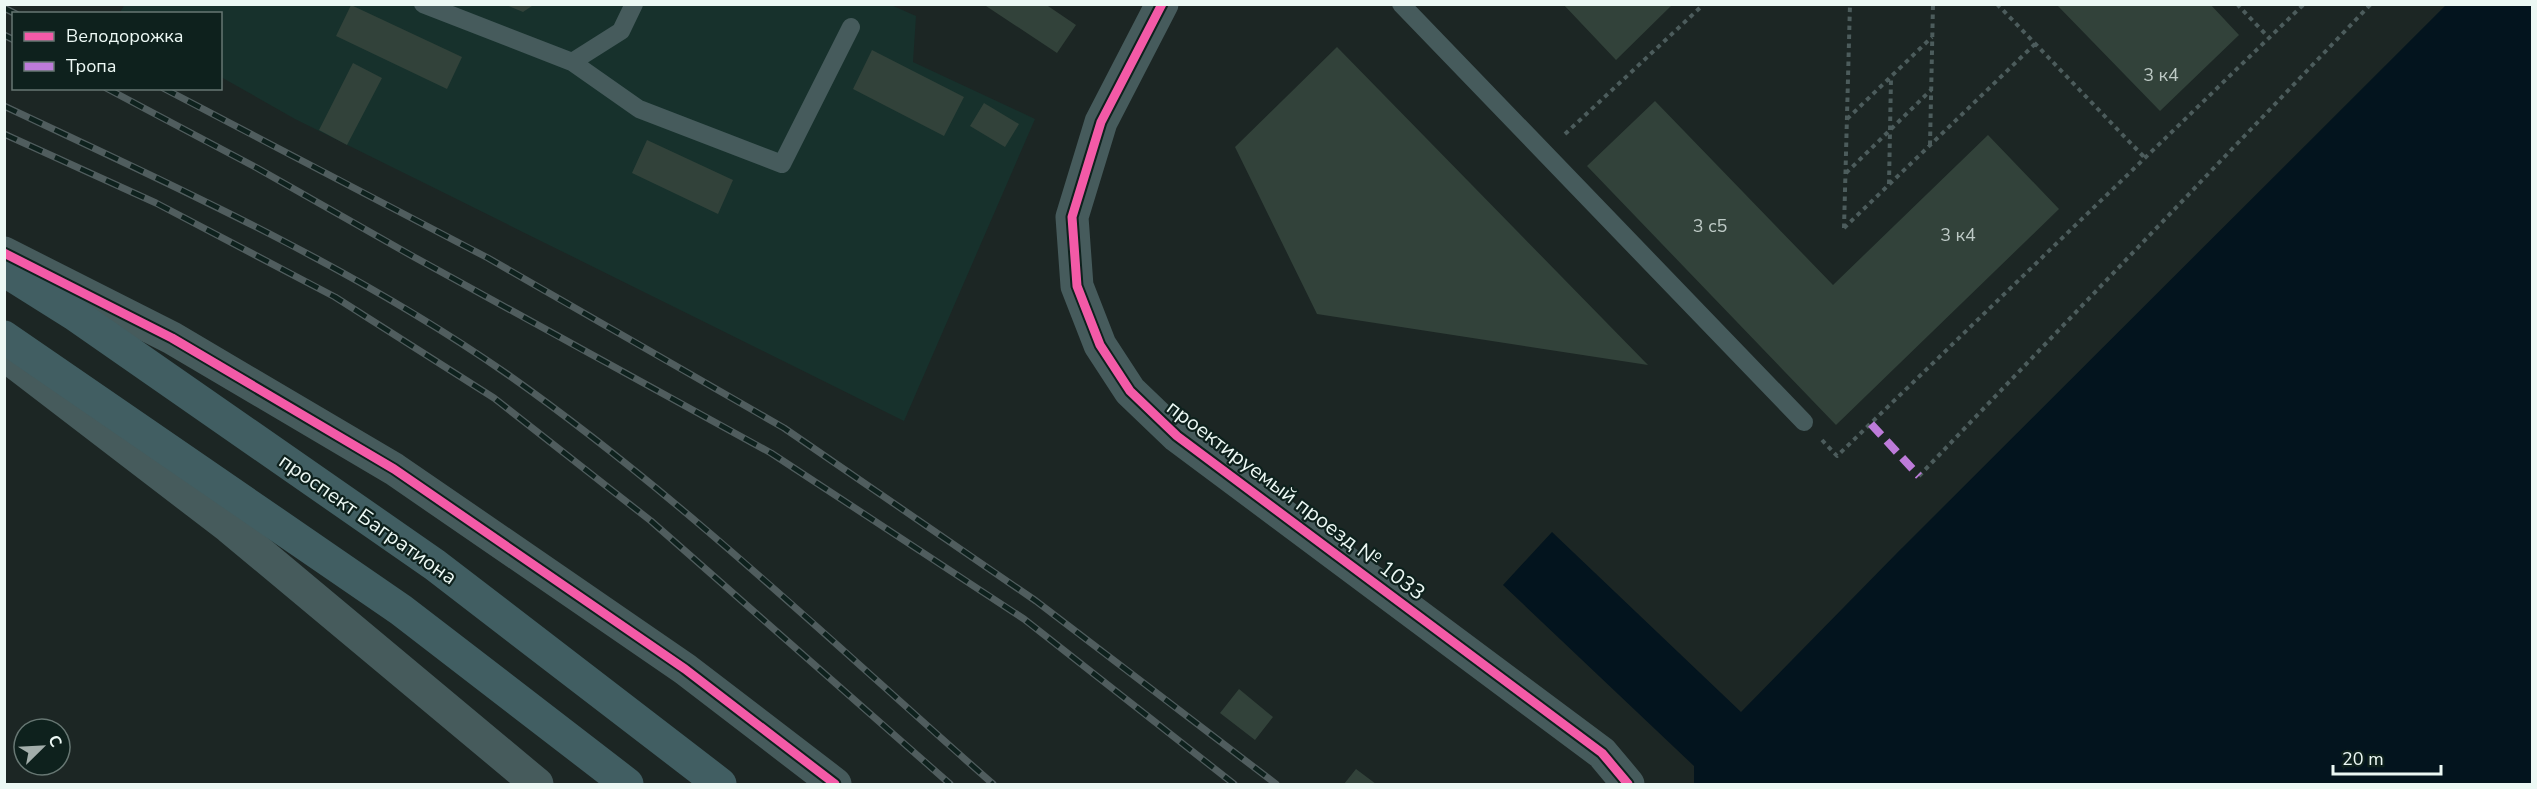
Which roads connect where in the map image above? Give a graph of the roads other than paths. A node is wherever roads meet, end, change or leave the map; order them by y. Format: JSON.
{"nodes":[{"id":1,"x":423,"y":4,"type":"edge"},
{"id":2,"x":634,"y":4,"type":"edge"},
{"id":3,"x":1162,"y":4,"type":"edge"},
{"id":4,"x":1401,"y":4,"type":"edge"},
{"id":5,"x":851,"y":27,"type":"dead end"},
{"id":6,"x":572,"y":62,"type":"junction"},
{"id":7,"x":4,"y":253,"type":"edge"},
{"id":8,"x":4,"y":270,"type":"edge"},
{"id":9,"x":4,"y":337,"type":"edge"},
{"id":10,"x":4,"y":354,"type":"edge"},
{"id":11,"x":1804,"y":422,"type":"road end"},
{"id":12,"x":537,"y":784,"type":"edge"},
{"id":13,"x":627,"y":784,"type":"edge"},
{"id":14,"x":720,"y":784,"type":"edge"},
{"id":15,"x":835,"y":784,"type":"edge"},
{"id":16,"x":1628,"y":784,"type":"edge"}],
"edges":[{"from":1,"to":6,"type":"lane"},
{"from":2,"to":6,"type":"lane"},
{"from":3,"to":16,"type":"street","name":"проектируемый проезд № 1033"},
{"from":4,"to":11,"type":"lane"},
{"from":5,"to":6,"type":"lane"},
{"from":7,"to":15,"type":"street"},
{"from":8,"to":14,"type":"main road","name":"проспект Багратиона"},
{"from":9,"to":13,"type":"main road"},
{"from":10,"to":12,"type":"street"}]}
